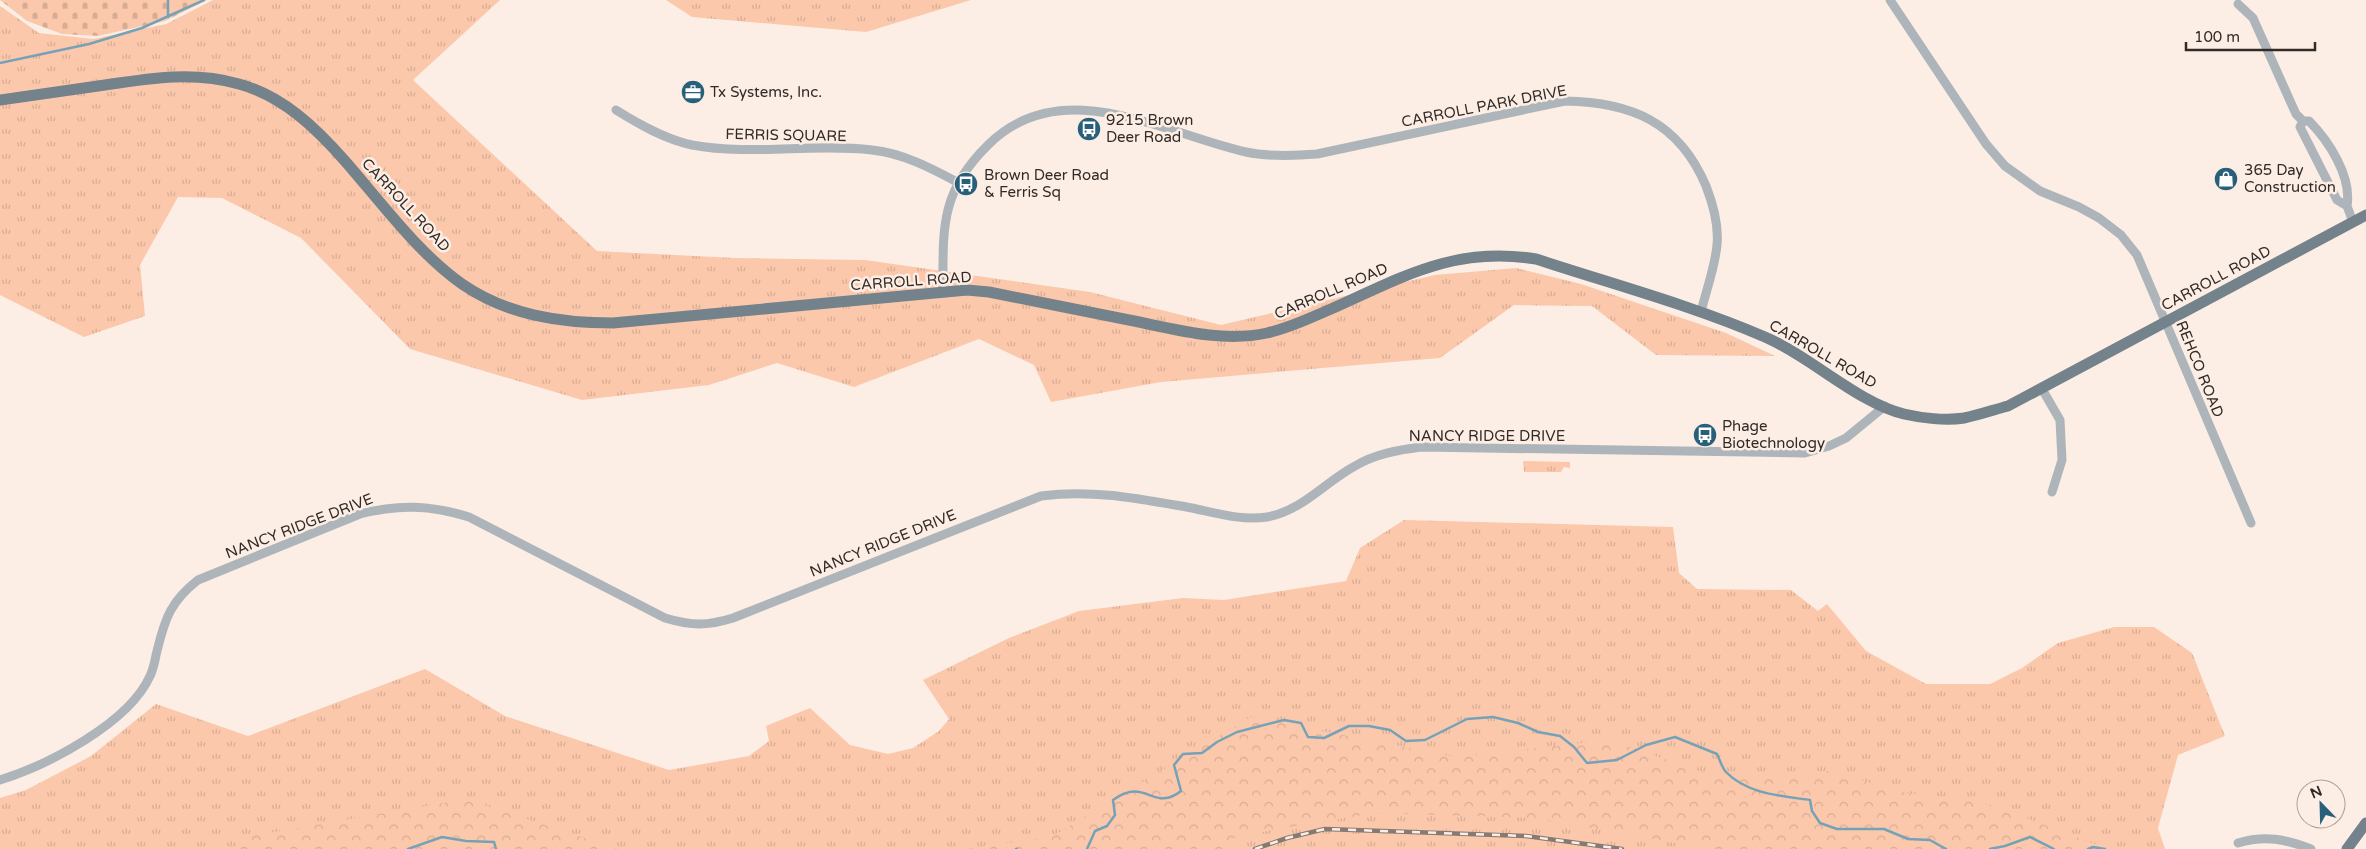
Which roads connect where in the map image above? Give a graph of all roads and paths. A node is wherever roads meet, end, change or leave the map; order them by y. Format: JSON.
{"nodes":[{"id":1,"x":1890,"y":0,"type":"edge"},
{"id":2,"x":2238,"y":4,"type":"dead end"},
{"id":3,"x":0,"y":100,"type":"edge"},
{"id":4,"x":616,"y":110,"type":"dead end"},
{"id":5,"x":2302,"y":121,"type":"junction"},
{"id":6,"x":957,"y":182,"type":"junction"},
{"id":7,"x":2346,"y":206,"type":"junction"},
{"id":8,"x":2366,"y":215,"type":"edge"},
{"id":9,"x":2353,"y":222,"type":"junction"},
{"id":10,"x":943,"y":290,"type":"junction"},
{"id":11,"x":1701,"y":312,"type":"junction"},
{"id":12,"x":2166,"y":322,"type":"junction"},
{"id":13,"x":2042,"y":389,"type":"junction"},
{"id":14,"x":1884,"y":406,"type":"junction"},
{"id":15,"x":2052,"y":492,"type":"dead end"},
{"id":16,"x":2251,"y":523,"type":"dead end"},
{"id":17,"x":0,"y":780,"type":"edge"},
{"id":18,"x":2366,"y":822,"type":"edge"},
{"id":19,"x":2238,"y":843,"type":"dead end"},
{"id":20,"x":2311,"y":849,"type":"edge"},
{"id":21,"x":2348,"y":849,"type":"edge"}],
"edges":[{"from":1,"to":12,"type":"street","name":"REHCO ROAD"},
{"from":2,"to":5,"type":"street"},
{"from":3,"to":10,"type":"main road","name":"CARROLL ROAD"},
{"from":4,"to":6,"type":"street","name":"FERRIS SQUARE"},
{"from":5,"to":7,"type":"street"},
{"from":5,"to":7,"type":"street"},
{"from":6,"to":10,"type":"street","name":"CARROLL PARK DRIVE"},
{"from":6,"to":11,"type":"street","name":"CARROLL PARK DRIVE"},
{"from":7,"to":9,"type":"street"},
{"from":8,"to":9,"type":"main road","name":"CARROLL ROAD"},
{"from":9,"to":12,"type":"main road","name":"CARROLL ROAD"},
{"from":10,"to":11,"type":"main road","name":"CARROLL ROAD"},
{"from":11,"to":14,"type":"main road","name":"CARROLL ROAD"},
{"from":12,"to":13,"type":"main road","name":"CARROLL ROAD"},
{"from":12,"to":16,"type":"street","name":"REHCO ROAD"},
{"from":13,"to":14,"type":"main road","name":"CARROLL ROAD"},
{"from":13,"to":15,"type":"street"},
{"from":14,"to":17,"type":"street","name":"NANCY RIDGE DRIVE"},
{"from":18,"to":21,"type":"main road"},
{"from":19,"to":20,"type":"street"}]}
